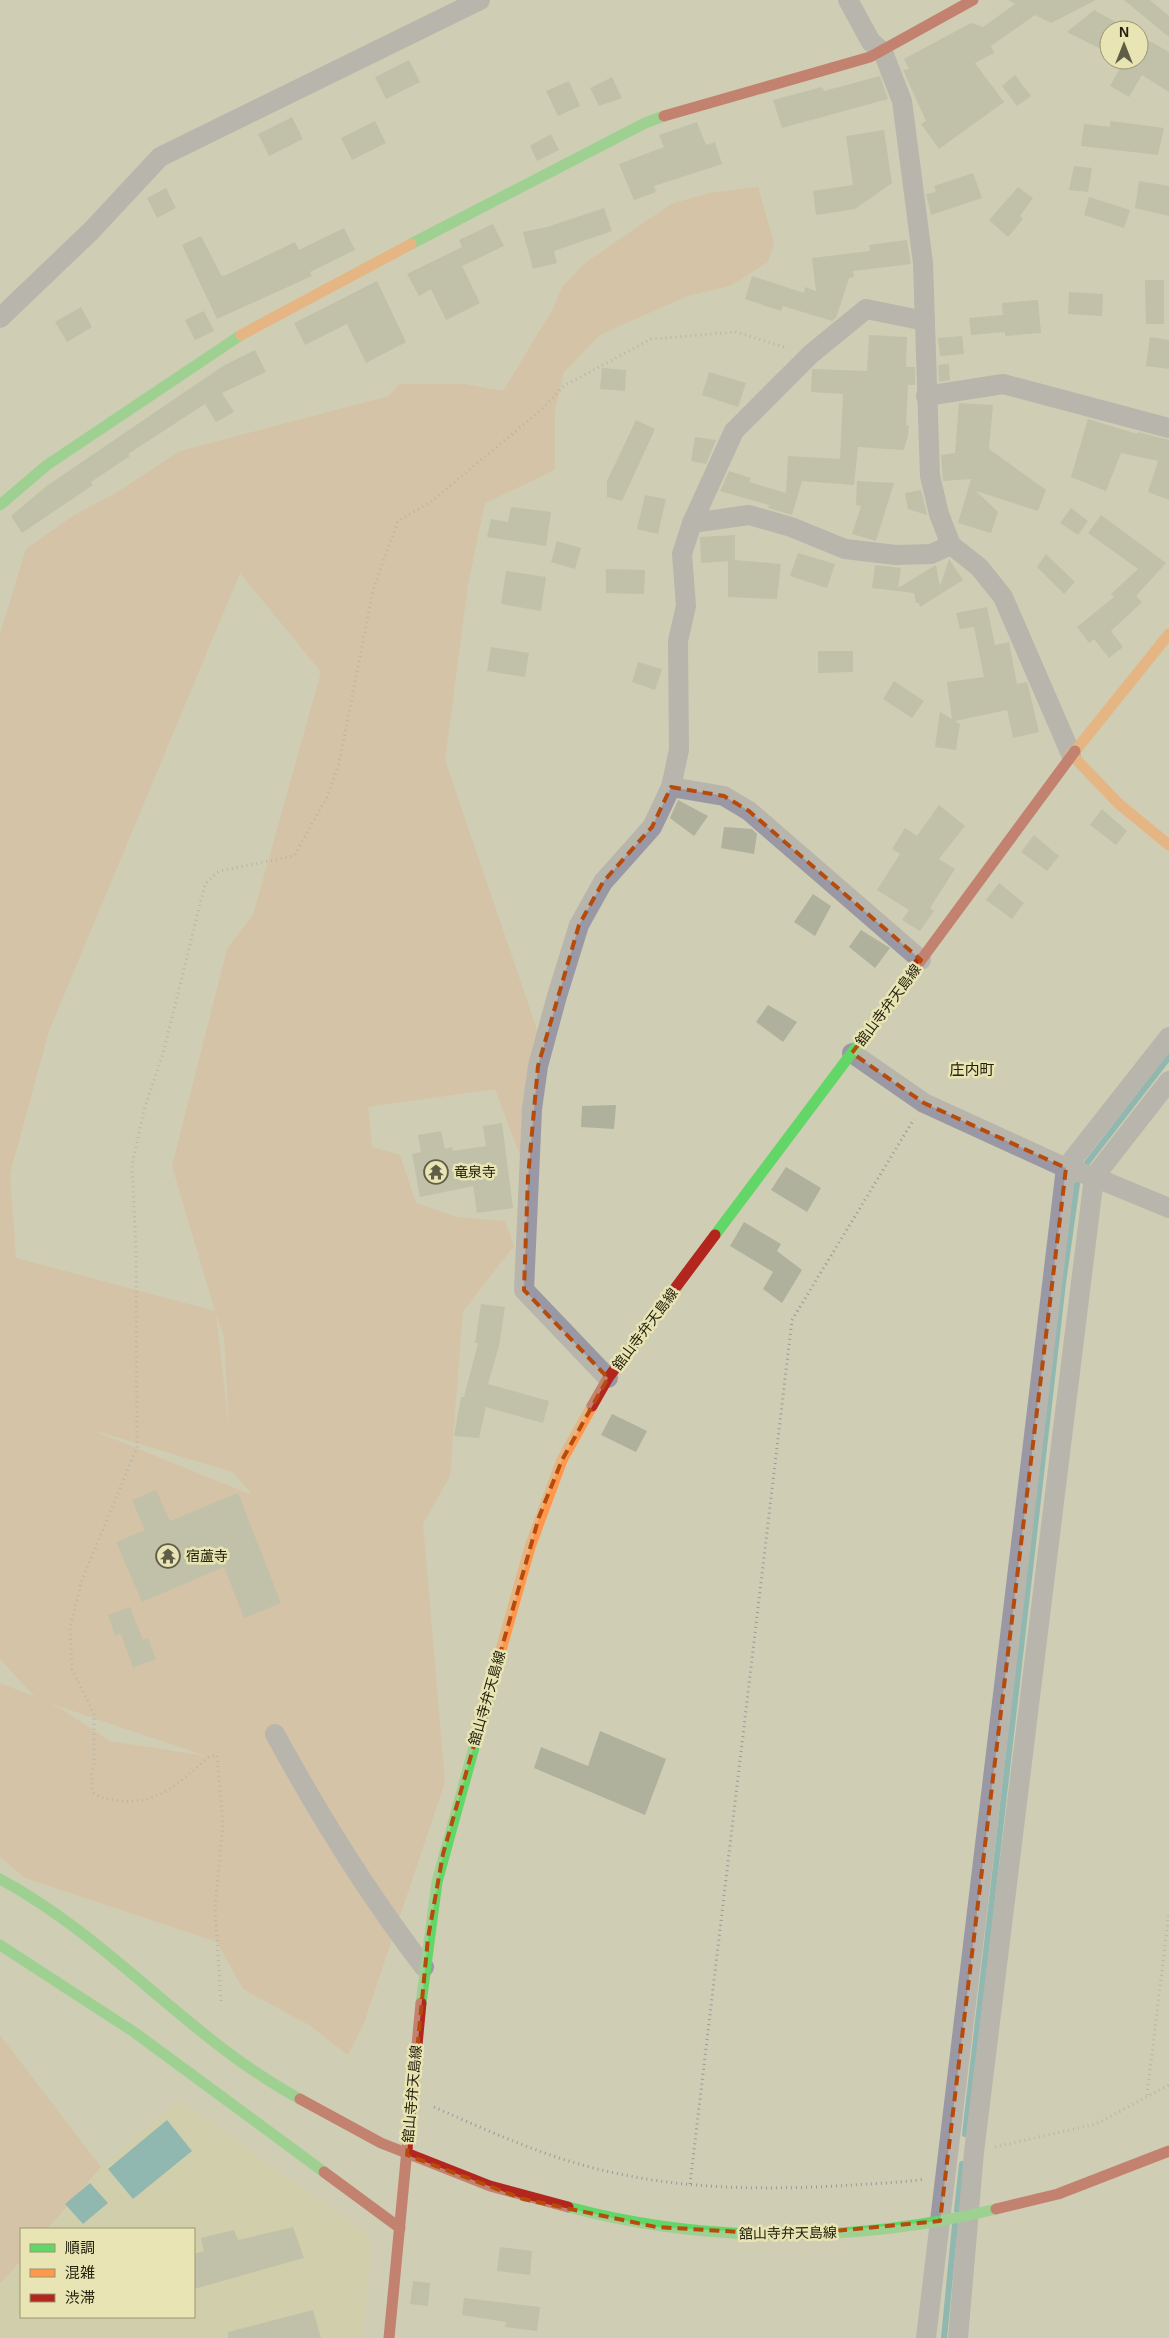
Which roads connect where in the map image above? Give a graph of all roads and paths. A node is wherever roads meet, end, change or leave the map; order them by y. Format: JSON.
{"nodes":[{"id":1,"x":480,"y":0,"type":"edge"},
{"id":2,"x":848,"y":0,"type":"edge"},
{"id":3,"x":973,"y":0,"type":"edge"},
{"id":4,"x":882,"y":52,"type":"junction"},
{"id":5,"x":0,"y":318,"type":"edge"},
{"id":6,"x":925,"y":321,"type":"junction"},
{"id":7,"x":811,"y":354,"type":"junction"},
{"id":8,"x":926,"y":396,"type":"junction"},
{"id":9,"x":1169,"y":428,"type":"edge"},
{"id":10,"x":0,"y":505,"type":"edge"},
{"id":11,"x":692,"y":523,"type":"junction"},
{"id":12,"x":950,"y":545,"type":"junction"},
{"id":13,"x":1169,"y":634,"type":"edge"},
{"id":14,"x":1169,"y":655,"type":"edge"},
{"id":15,"x":1143,"y":666,"type":"junction"},
{"id":16,"x":1071,"y":754,"type":"junction"},
{"id":17,"x":671,"y":787,"type":"junction"},
{"id":18,"x":1169,"y":845,"type":"edge"},
{"id":19,"x":921,"y":960,"type":"junction"},
{"id":20,"x":1169,"y":1037,"type":"edge"},
{"id":21,"x":852,"y":1053,"type":"junction"},
{"id":22,"x":1169,"y":1081,"type":"edge"},
{"id":23,"x":924,"y":1103,"type":"junction"},
{"id":24,"x":1066,"y":1168,"type":"junction"},
{"id":25,"x":1094,"y":1177,"type":"junction"},
{"id":26,"x":1169,"y":1208,"type":"edge"},
{"id":27,"x":608,"y":1378,"type":"junction"},
{"id":28,"x":276,"y":1734,"type":"dead end"},
{"id":29,"x":0,"y":1879,"type":"edge"},
{"id":30,"x":1169,"y":1912,"type":"edge"},
{"id":31,"x":0,"y":1945,"type":"edge"},
{"id":32,"x":424,"y":1967,"type":"junction"},
{"id":33,"x":221,"y":2001,"type":"dead end"},
{"id":34,"x":1169,"y":2085,"type":"edge"},
{"id":35,"x":1147,"y":2096,"type":"junction"},
{"id":36,"x":412,"y":2098,"type":"junction"},
{"id":37,"x":1169,"y":2151,"type":"edge"},
{"id":38,"x":974,"y":2152,"type":"junction"},
{"id":39,"x":945,"y":2176,"type":"junction"},
{"id":40,"x":690,"y":2184,"type":"junction"},
{"id":41,"x":400,"y":2228,"type":"junction"},
{"id":42,"x":389,"y":2338,"type":"edge"},
{"id":43,"x":926,"y":2338,"type":"edge"},
{"id":44,"x":958,"y":2338,"type":"edge"}],
"edges":[{"from":1,"to":5,"type":"street"},
{"from":2,"to":4,"type":"street"},
{"from":3,"to":4,"type":"main road"},
{"from":4,"to":6,"type":"street"},
{"from":4,"to":10,"type":"main road"},
{"from":6,"to":7,"type":"street"},
{"from":6,"to":8,"type":"street"},
{"from":7,"to":11,"type":"street"},
{"from":7,"to":33,"type":"path"},
{"from":8,"to":9,"type":"street"},
{"from":8,"to":12,"type":"street"},
{"from":11,"to":12,"type":"street"},
{"from":11,"to":17,"type":"street"},
{"from":12,"to":16,"type":"street"},
{"from":13,"to":15,"type":"main road","name":"舘山寺弁天島線"},
{"from":14,"to":15,"type":"street"},
{"from":15,"to":16,"type":"main road","name":"舘山寺弁天島線"},
{"from":16,"to":18,"type":"main road"},
{"from":16,"to":19,"type":"main road","name":"舘山寺弁天島線"},
{"from":17,"to":19,"type":"street"},
{"from":17,"to":27,"type":"street"},
{"from":19,"to":21,"type":"main road","name":"舘山寺弁天島線"},
{"from":20,"to":24,"type":"street"},
{"from":21,"to":23,"type":"street"},
{"from":21,"to":27,"type":"main road","name":"舘山寺弁天島線"},
{"from":22,"to":25,"type":"street"},
{"from":23,"to":24,"type":"street"},
{"from":23,"to":40,"type":"path"},
{"from":24,"to":25,"type":"street"},
{"from":24,"to":39,"type":"street"},
{"from":25,"to":26,"type":"street"},
{"from":25,"to":38,"type":"street"},
{"from":27,"to":32,"type":"main road","name":"舘山寺弁天島線"},
{"from":28,"to":32,"type":"street"},
{"from":29,"to":37,"type":"main road","name":"舘山寺弁天島線"},
{"from":30,"to":35,"type":"path"},
{"from":31,"to":41,"type":"main road"},
{"from":32,"to":36,"type":"main road","name":"舘山寺弁天島線"},
{"from":34,"to":35,"type":"path"},
{"from":35,"to":38,"type":"path"},
{"from":36,"to":40,"type":"path"},
{"from":36,"to":41,"type":"main road","name":"舘山寺弁天島線"},
{"from":38,"to":44,"type":"street"},
{"from":39,"to":40,"type":"path"},
{"from":39,"to":43,"type":"street"},
{"from":41,"to":42,"type":"main road","name":"舘山寺弁天島線"}]}
